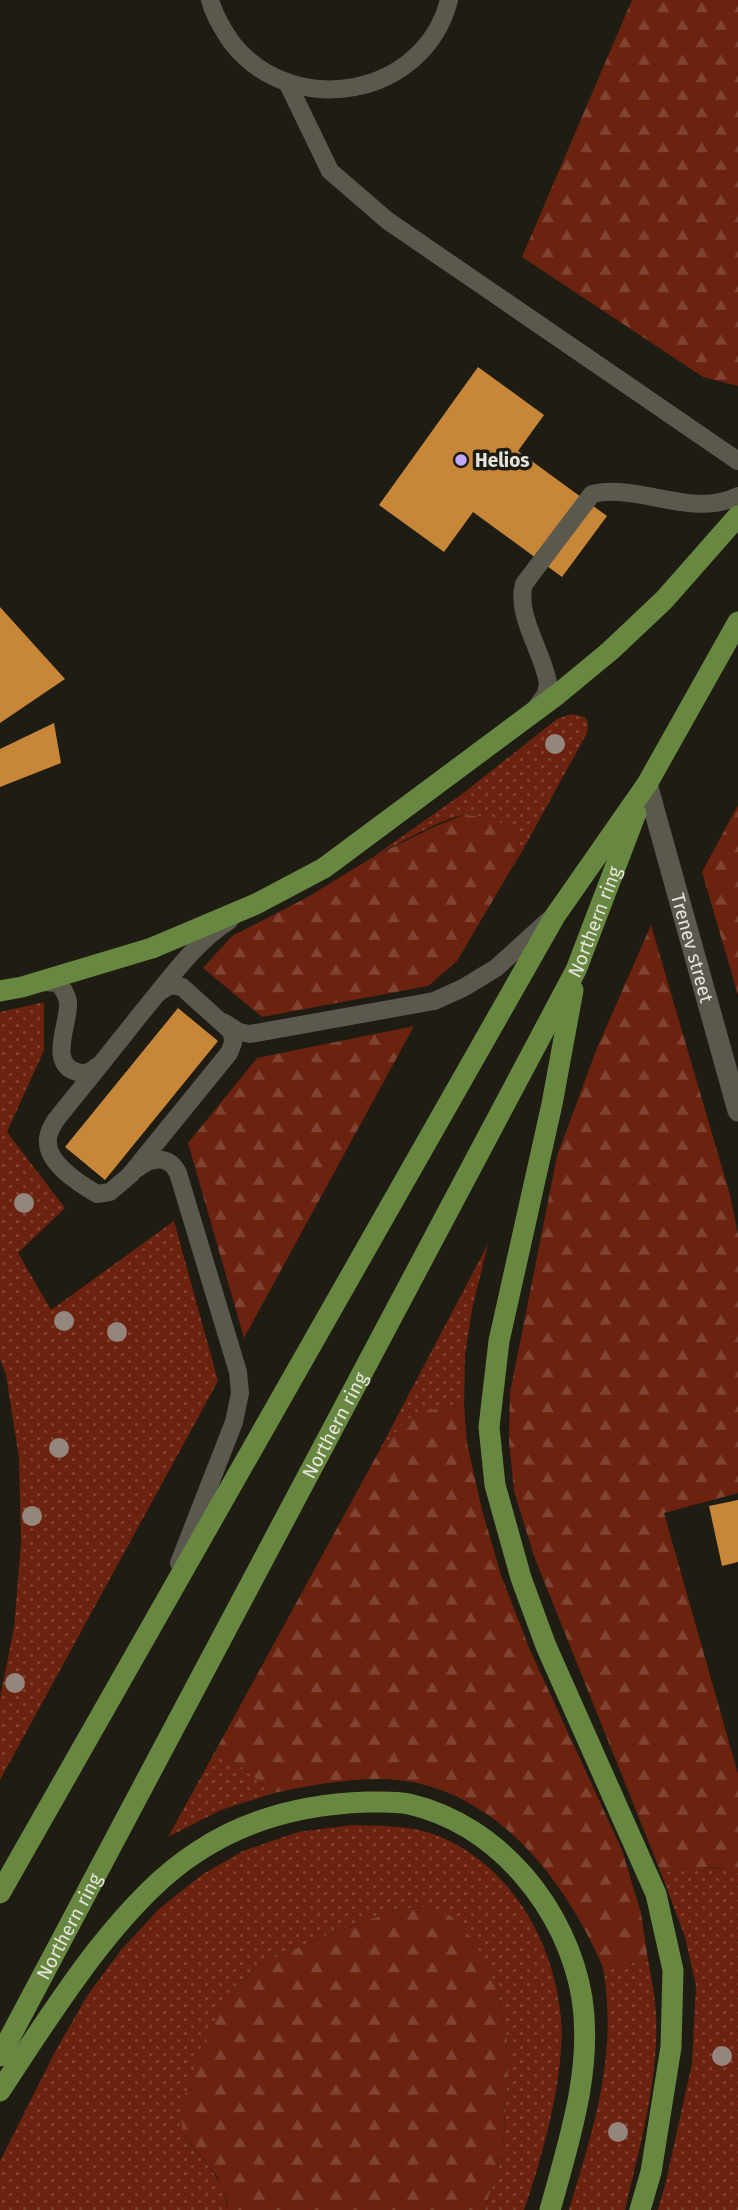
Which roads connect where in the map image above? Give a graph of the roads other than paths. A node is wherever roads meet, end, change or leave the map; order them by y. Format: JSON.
{"nodes":[{"id":1,"x":210,"y":0,"type":"edge"},
{"id":2,"x":449,"y":0,"type":"edge"},
{"id":3,"x":288,"y":84,"type":"junction"},
{"id":4,"x":738,"y":461,"type":"edge"},
{"id":5,"x":738,"y":496,"type":"edge"},
{"id":6,"x":738,"y":516,"type":"edge"},
{"id":7,"x":738,"y":622,"type":"edge"},
{"id":8,"x":528,"y":717,"type":"junction"},
{"id":9,"x":647,"y":784,"type":"junction"},
{"id":10,"x":256,"y":904,"type":"junction"},
{"id":11,"x":555,"y":916,"type":"junction"},
{"id":12,"x":576,"y":970,"type":"junction"},
{"id":13,"x":40,"y":982,"type":"junction"},
{"id":14,"x":0,"y":991,"type":"edge"},
{"id":15,"x":158,"y":993,"type":"junction"},
{"id":16,"x":223,"y":1022,"type":"junction"},
{"id":17,"x":105,"y":1059,"type":"junction"},
{"id":18,"x":738,"y":1111,"type":"edge"},
{"id":19,"x":130,"y":1175,"type":"junction"},
{"id":20,"x":163,"y":1607,"type":"junction"},
{"id":21,"x":0,"y":1893,"type":"edge"},
{"id":22,"x":0,"y":2056,"type":"edge"},
{"id":23,"x":0,"y":2091,"type":"edge"},
{"id":24,"x":550,"y":2210,"type":"edge"},
{"id":25,"x":640,"y":2210,"type":"edge"}],
"edges":[{"from":1,"to":3,"type":"lane"},
{"from":2,"to":3,"type":"lane"},
{"from":3,"to":4,"type":"lane"},
{"from":5,"to":8,"type":"lane"},
{"from":6,"to":8,"type":"main road"},
{"from":7,"to":9,"type":"main road","name":"Northern ring"},
{"from":8,"to":10,"type":"main road"},
{"from":9,"to":11,"type":"main road","name":"Northern ring"},
{"from":9,"to":12,"type":"main road","name":"Northern ring"},
{"from":9,"to":18,"type":"street","name":"Trenev street"},
{"from":10,"to":13,"type":"main road"},
{"from":10,"to":15,"type":"lane"},
{"from":11,"to":16,"type":"lane"},
{"from":11,"to":20,"type":"main road","name":"Northern ring"},
{"from":12,"to":22,"type":"main road","name":"Northern ring"},
{"from":12,"to":25,"type":"main road"},
{"from":13,"to":14,"type":"main road"},
{"from":13,"to":17,"type":"lane"},
{"from":15,"to":16,"type":"lane"},
{"from":15,"to":17,"type":"lane"},
{"from":16,"to":19,"type":"lane"},
{"from":17,"to":19,"type":"lane"},
{"from":19,"to":20,"type":"lane"},
{"from":20,"to":21,"type":"main road","name":"Northern ring"},
{"from":23,"to":24,"type":"main road"}]}
